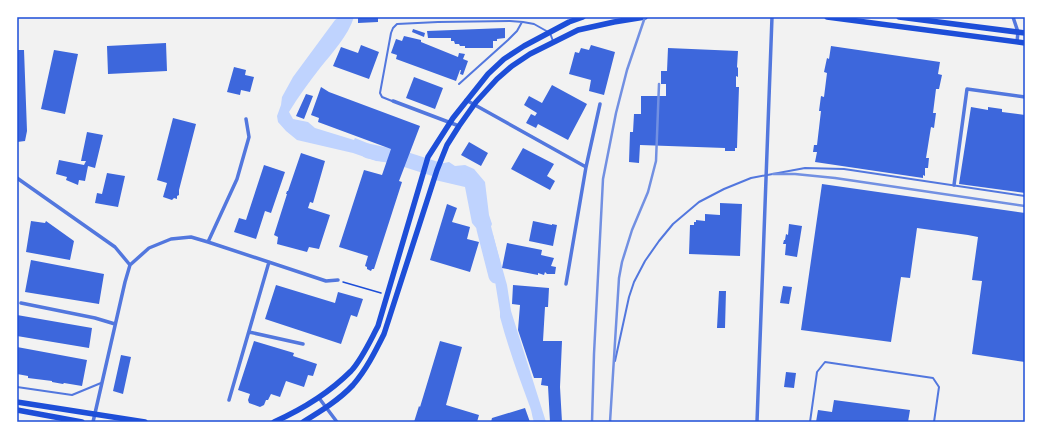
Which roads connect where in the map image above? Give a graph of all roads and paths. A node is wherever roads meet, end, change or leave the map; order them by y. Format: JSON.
{"nodes":[{"id":1,"x":583,"y":17,"type":"edge"},
{"id":2,"x":645,"y":17,"type":"edge"},
{"id":3,"x":772,"y":17,"type":"edge"},
{"id":4,"x":827,"y":17,"type":"edge"},
{"id":5,"x":899,"y":17,"type":"edge"},
{"id":6,"x":1013,"y":17,"type":"edge"},
{"id":7,"x":912,"y":19,"type":"junction"},
{"id":8,"x":523,"y":22,"type":"junction"},
{"id":9,"x":910,"y":28,"type":"junction"},
{"id":10,"x":1018,"y":32,"type":"junction"},
{"id":11,"x":550,"y":33,"type":"junction"},
{"id":12,"x":1025,"y":33,"type":"edge"},
{"id":13,"x":554,"y":42,"type":"junction"},
{"id":14,"x":1017,"y":42,"type":"junction"},
{"id":15,"x":1025,"y":43,"type":"edge"},
{"id":16,"x":459,"y":84,"type":"dead end"},
{"id":17,"x":1025,"y":97,"type":"edge"},
{"id":18,"x":466,"y":100,"type":"junction"},
{"id":19,"x":393,"y":101,"type":"joint"},
{"id":20,"x":475,"y":104,"type":"junction"},
{"id":21,"x":600,"y":104,"type":"dead end"},
{"id":22,"x":246,"y":119,"type":"dead end"},
{"id":23,"x":450,"y":122,"type":"junction"},
{"id":24,"x":459,"y":126,"type":"junction"},
{"id":25,"x":586,"y":167,"type":"junction"},
{"id":26,"x":767,"y":175,"type":"junction"},
{"id":27,"x":17,"y":178,"type":"edge"},
{"id":28,"x":954,"y":185,"type":"junction"},
{"id":29,"x":1025,"y":196,"type":"edge"},
{"id":30,"x":208,"y":242,"type":"junction"},
{"id":31,"x":269,"y":262,"type":"junction"},
{"id":32,"x":130,"y":265,"type":"junction"},
{"id":33,"x":338,"y":280,"type":"joint"},
{"id":34,"x":566,"y":284,"type":"dead end"},
{"id":35,"x":387,"y":294,"type":"junction"},
{"id":36,"x":21,"y":303,"type":"dead end"},
{"id":37,"x":116,"y":324,"type":"junction"},
{"id":38,"x":249,"y":332,"type":"junction"},
{"id":39,"x":303,"y":344,"type":"dead end"},
{"id":40,"x":615,"y":361,"type":"dead end"},
{"id":41,"x":102,"y":382,"type":"junction"},
{"id":42,"x":17,"y":387,"type":"edge"},
{"id":43,"x":319,"y":398,"type":"junction"},
{"id":44,"x":229,"y":400,"type":"dead end"},
{"id":45,"x":17,"y":402,"type":"edge"},
{"id":46,"x":327,"y":408,"type":"junction"},
{"id":47,"x":17,"y":410,"type":"edge"},
{"id":48,"x":95,"y":414,"type":"junction"},
{"id":49,"x":82,"y":422,"type":"edge"},
{"id":50,"x":94,"y":422,"type":"edge"},
{"id":51,"x":146,"y":422,"type":"edge"},
{"id":52,"x":274,"y":422,"type":"edge"},
{"id":53,"x":303,"y":422,"type":"edge"},
{"id":54,"x":337,"y":422,"type":"edge"},
{"id":55,"x":757,"y":422,"type":"edge"},
{"id":56,"x":810,"y":422,"type":"edge"},
{"id":57,"x":934,"y":422,"type":"edge"}],
"edges":[{"from":1,"to":11,"type":"main road"},
{"from":2,"to":13,"type":"main road"},
{"from":3,"to":26,"type":"street"},
{"from":4,"to":9,"type":"main road"},
{"from":5,"to":7,"type":"main road"},
{"from":6,"to":10,"type":"street"},
{"from":7,"to":9,"type":"main road"},
{"from":7,"to":10,"type":"main road"},
{"from":8,"to":11,"type":"lane"},
{"from":8,"to":16,"type":"lane"},
{"from":8,"to":19,"type":"lane"},
{"from":9,"to":14,"type":"main road"},
{"from":10,"to":12,"type":"main road"},
{"from":10,"to":14,"type":"street"},
{"from":11,"to":13,"type":"lane"},
{"from":11,"to":18,"type":"main road"},
{"from":13,"to":20,"type":"main road"},
{"from":14,"to":15,"type":"main road"},
{"from":17,"to":28,"type":"street"},
{"from":18,"to":20,"type":"street"},
{"from":18,"to":23,"type":"main road"},
{"from":19,"to":23,"type":"street"},
{"from":20,"to":24,"type":"main road"},
{"from":20,"to":25,"type":"street"},
{"from":21,"to":25,"type":"street"},
{"from":22,"to":30,"type":"street"},
{"from":23,"to":24,"type":"street"},
{"from":23,"to":35,"type":"main road"},
{"from":24,"to":46,"type":"main road"},
{"from":25,"to":34,"type":"street"},
{"from":26,"to":28,"type":"lane"},
{"from":26,"to":40,"type":"lane"},
{"from":26,"to":55,"type":"street"},
{"from":27,"to":32,"type":"street"},
{"from":28,"to":29,"type":"lane"},
{"from":30,"to":31,"type":"street"},
{"from":30,"to":32,"type":"street"},
{"from":31,"to":33,"type":"street"},
{"from":31,"to":38,"type":"street"},
{"from":32,"to":37,"type":"street"},
{"from":33,"to":35,"type":"path"},
{"from":35,"to":43,"type":"main road"},
{"from":36,"to":37,"type":"street"},
{"from":37,"to":41,"type":"street"},
{"from":38,"to":39,"type":"street"},
{"from":38,"to":44,"type":"street"},
{"from":41,"to":42,"type":"lane"},
{"from":41,"to":48,"type":"street"},
{"from":43,"to":46,"type":"street"},
{"from":43,"to":52,"type":"main road"},
{"from":45,"to":48,"type":"main road"},
{"from":46,"to":53,"type":"main road"},
{"from":46,"to":54,"type":"street"},
{"from":47,"to":49,"type":"main road"},
{"from":48,"to":50,"type":"street"},
{"from":48,"to":51,"type":"main road"},
{"from":56,"to":57,"type":"lane"}]}
